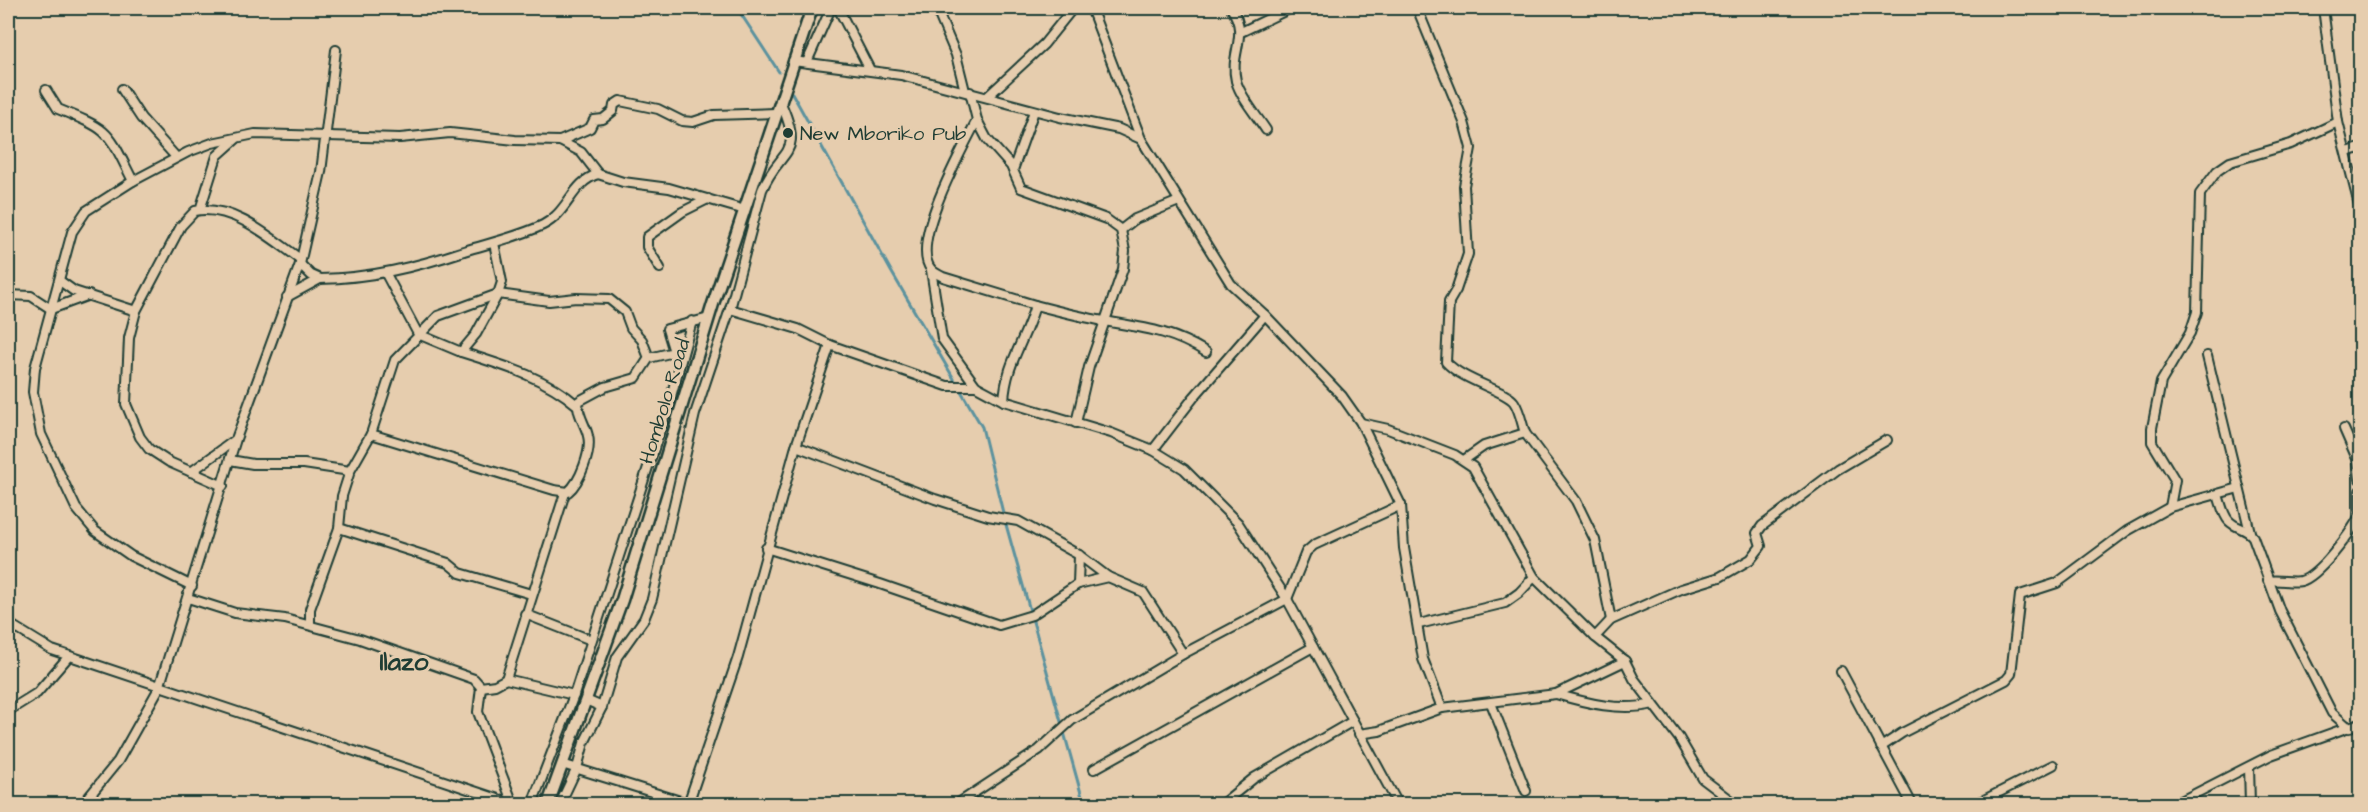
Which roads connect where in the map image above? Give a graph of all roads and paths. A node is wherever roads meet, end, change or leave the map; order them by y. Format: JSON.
{"nodes":[{"id":1,"x":812,"y":8,"type":"edge"},
{"id":2,"x":831,"y":8,"type":"edge"},
{"id":3,"x":838,"y":8,"type":"edge"},
{"id":4,"x":936,"y":8,"type":"edge"},
{"id":5,"x":1073,"y":8,"type":"edge"},
{"id":6,"x":1091,"y":8,"type":"edge"},
{"id":7,"x":1231,"y":8,"type":"edge"},
{"id":8,"x":1292,"y":8,"type":"edge"},
{"id":9,"x":1417,"y":8,"type":"edge"},
{"id":10,"x":2323,"y":8,"type":"edge"},
{"id":11,"x":1241,"y":32,"type":"junction"},
{"id":12,"x":336,"y":50,"type":"dead end"},
{"id":13,"x":793,"y":61,"type":"junction"},
{"id":14,"x":807,"y":62,"type":"junction"},
{"id":15,"x":870,"y":70,"type":"junction"},
{"id":16,"x":122,"y":89,"type":"dead end"},
{"id":17,"x":46,"y":90,"type":"dead end"},
{"id":18,"x":967,"y":91,"type":"junction"},
{"id":19,"x":987,"y":97,"type":"junction"},
{"id":20,"x":780,"y":100,"type":"junction"},
{"id":21,"x":1034,"y":111,"type":"junction"},
{"id":22,"x":775,"y":113,"type":"junction"},
{"id":23,"x":977,"y":120,"type":"junction"},
{"id":24,"x":2338,"y":122,"type":"junction"},
{"id":25,"x":1266,"y":130,"type":"dead end"},
{"id":26,"x":326,"y":136,"type":"junction"},
{"id":27,"x":239,"y":137,"type":"junction"},
{"id":28,"x":1142,"y":139,"type":"junction"},
{"id":29,"x":560,"y":141,"type":"junction"},
{"id":30,"x":2361,"y":148,"type":"edge"},
{"id":31,"x":2347,"y":152,"type":"junction"},
{"id":32,"x":176,"y":157,"type":"junction"},
{"id":33,"x":1013,"y":170,"type":"junction"},
{"id":34,"x":598,"y":174,"type":"junction"},
{"id":35,"x":133,"y":181,"type":"junction"},
{"id":36,"x":708,"y":199,"type":"junction"},
{"id":37,"x":1179,"y":201,"type":"junction"},
{"id":38,"x":2361,"y":209,"type":"edge"},
{"id":39,"x":200,"y":210,"type":"junction"},
{"id":40,"x":745,"y":210,"type":"junction"},
{"id":41,"x":1121,"y":230,"type":"junction"},
{"id":42,"x":494,"y":243,"type":"junction"},
{"id":43,"x":300,"y":261,"type":"junction"},
{"id":44,"x":660,"y":268,"type":"dead end"},
{"id":45,"x":931,"y":270,"type":"junction"},
{"id":46,"x":387,"y":274,"type":"junction"},
{"id":47,"x":320,"y":279,"type":"junction"},
{"id":48,"x":60,"y":281,"type":"junction"},
{"id":49,"x":498,"y":294,"type":"junction"},
{"id":50,"x":8,"y":295,"type":"edge"},
{"id":51,"x":89,"y":295,"type":"junction"},
{"id":52,"x":287,"y":297,"type":"junction"},
{"id":53,"x":1035,"y":305,"type":"junction"},
{"id":54,"x":51,"y":309,"type":"junction"},
{"id":55,"x":730,"y":309,"type":"junction"},
{"id":56,"x":136,"y":311,"type":"junction"},
{"id":57,"x":1265,"y":315,"type":"junction"},
{"id":58,"x":709,"y":318,"type":"junction"},
{"id":59,"x":692,"y":321,"type":"junction"},
{"id":60,"x":1104,"y":321,"type":"junction"},
{"id":61,"x":418,"y":334,"type":"junction"},
{"id":62,"x":830,"y":345,"type":"junction"},
{"id":63,"x":461,"y":352,"type":"junction"},
{"id":64,"x":1206,"y":352,"type":"dead end"},
{"id":65,"x":2206,"y":356,"type":"dead end"},
{"id":66,"x":649,"y":358,"type":"junction"},
{"id":67,"x":976,"y":386,"type":"junction"},
{"id":68,"x":1004,"y":401,"type":"junction"},
{"id":69,"x":577,"y":405,"type":"junction"},
{"id":70,"x":1076,"y":423,"type":"junction"},
{"id":71,"x":1361,"y":423,"type":"junction"},
{"id":72,"x":2344,"y":429,"type":"dead end"},
{"id":73,"x":1525,"y":433,"type":"junction"},
{"id":74,"x":371,"y":434,"type":"junction"},
{"id":75,"x":237,"y":439,"type":"junction"},
{"id":76,"x":1887,"y":440,"type":"dead end"},
{"id":77,"x":796,"y":446,"type":"junction"},
{"id":78,"x":1153,"y":450,"type":"junction"},
{"id":79,"x":230,"y":460,"type":"junction"},
{"id":80,"x":1464,"y":460,"type":"junction"},
{"id":81,"x":350,"y":471,"type":"junction"},
{"id":82,"x":191,"y":472,"type":"junction"},
{"id":83,"x":2361,"y":479,"type":"edge"},
{"id":84,"x":223,"y":486,"type":"junction"},
{"id":85,"x":2239,"y":488,"type":"junction"},
{"id":86,"x":2361,"y":492,"type":"edge"},
{"id":87,"x":565,"y":493,"type":"junction"},
{"id":88,"x":2218,"y":495,"type":"junction"},
{"id":89,"x":1401,"y":505,"type":"junction"},
{"id":90,"x":2170,"y":507,"type":"junction"},
{"id":91,"x":2361,"y":510,"type":"edge"},
{"id":92,"x":2361,"y":515,"type":"edge"},
{"id":93,"x":339,"y":528,"type":"junction"},
{"id":94,"x":2250,"y":532,"type":"junction"},
{"id":95,"x":766,"y":548,"type":"junction"},
{"id":96,"x":1079,"y":555,"type":"junction"},
{"id":97,"x":1108,"y":577,"type":"junction"},
{"id":98,"x":1534,"y":577,"type":"junction"},
{"id":99,"x":2268,"y":581,"type":"junction"},
{"id":100,"x":1078,"y":584,"type":"junction"},
{"id":101,"x":192,"y":586,"type":"junction"},
{"id":102,"x":531,"y":594,"type":"junction"},
{"id":103,"x":188,"y":598,"type":"junction"},
{"id":104,"x":1287,"y":599,"type":"junction"},
{"id":105,"x":525,"y":614,"type":"junction"},
{"id":106,"x":1611,"y":620,"type":"junction"},
{"id":107,"x":8,"y":623,"type":"edge"},
{"id":108,"x":1419,"y":624,"type":"junction"},
{"id":109,"x":310,"y":625,"type":"junction"},
{"id":110,"x":1595,"y":637,"type":"junction"},
{"id":111,"x":591,"y":640,"type":"junction"},
{"id":112,"x":1313,"y":647,"type":"junction"},
{"id":113,"x":1183,"y":654,"type":"junction"},
{"id":114,"x":69,"y":656,"type":"junction"},
{"id":115,"x":1625,"y":661,"type":"junction"},
{"id":116,"x":1841,"y":671,"type":"dead end"},
{"id":117,"x":506,"y":679,"type":"junction"},
{"id":118,"x":482,"y":687,"type":"junction"},
{"id":119,"x":159,"y":688,"type":"junction"},
{"id":120,"x":1556,"y":694,"type":"junction"},
{"id":121,"x":574,"y":695,"type":"junction"},
{"id":122,"x":585,"y":700,"type":"junction"},
{"id":123,"x":1491,"y":703,"type":"junction"},
{"id":124,"x":1653,"y":704,"type":"junction"},
{"id":125,"x":602,"y":707,"type":"junction"},
{"id":126,"x":1442,"y":708,"type":"junction"},
{"id":127,"x":8,"y":711,"type":"edge"},
{"id":128,"x":1353,"y":721,"type":"junction"},
{"id":129,"x":2361,"y":723,"type":"edge"},
{"id":130,"x":2349,"y":728,"type":"junction"},
{"id":131,"x":1359,"y":734,"type":"junction"},
{"id":132,"x":1881,"y":747,"type":"junction"},
{"id":133,"x":562,"y":764,"type":"junction"},
{"id":134,"x":2053,"y":765,"type":"dead end"},
{"id":135,"x":2249,"y":767,"type":"junction"},
{"id":136,"x":577,"y":768,"type":"junction"},
{"id":137,"x":1094,"y":769,"type":"dead end"},
{"id":138,"x":1526,"y":791,"type":"dead end"},
{"id":139,"x":87,"y":803,"type":"edge"},
{"id":140,"x":532,"y":804,"type":"edge"},
{"id":141,"x":548,"y":804,"type":"edge"},
{"id":142,"x":560,"y":804,"type":"edge"},
{"id":143,"x":689,"y":804,"type":"edge"},
{"id":144,"x":957,"y":804,"type":"edge"},
{"id":145,"x":1222,"y":804,"type":"edge"},
{"id":146,"x":1398,"y":804,"type":"edge"},
{"id":147,"x":1736,"y":804,"type":"edge"},
{"id":148,"x":1912,"y":804,"type":"edge"},
{"id":149,"x":1976,"y":804,"type":"edge"},
{"id":150,"x":2175,"y":804,"type":"edge"},
{"id":151,"x":2250,"y":804,"type":"edge"}],
"edges":[{"from":1,"to":13,"type":"street","name":"Hombolo Road"},
{"from":2,"to":14,"type":"street"},
{"from":3,"to":15,"type":"street"},
{"from":4,"to":18,"type":"street"},
{"from":5,"to":19,"type":"street"},
{"from":6,"to":28,"type":"street"},
{"from":7,"to":11,"type":"street"},
{"from":8,"to":11,"type":"street"},
{"from":9,"to":73,"type":"street"},
{"from":10,"to":24,"type":"street"},
{"from":11,"to":25,"type":"street"},
{"from":12,"to":26,"type":"street"},
{"from":13,"to":14,"type":"street"},
{"from":13,"to":20,"type":"street","name":"Hombolo Road"},
{"from":14,"to":15,"type":"street"},
{"from":15,"to":18,"type":"street"},
{"from":16,"to":32,"type":"street"},
{"from":17,"to":35,"type":"street"},
{"from":18,"to":19,"type":"street"},
{"from":18,"to":23,"type":"street"},
{"from":19,"to":21,"type":"street"},
{"from":20,"to":22,"type":"street","name":"Hombolo Road"},
{"from":20,"to":55,"type":"street"},
{"from":21,"to":28,"type":"street"},
{"from":21,"to":33,"type":"street"},
{"from":22,"to":29,"type":"street"},
{"from":22,"to":40,"type":"street","name":"Hombolo Road"},
{"from":23,"to":33,"type":"street"},
{"from":23,"to":45,"type":"street"},
{"from":24,"to":31,"type":"street"},
{"from":24,"to":90,"type":"street"},
{"from":26,"to":27,"type":"street"},
{"from":26,"to":29,"type":"street"},
{"from":26,"to":43,"type":"street"},
{"from":27,"to":32,"type":"street"},
{"from":27,"to":39,"type":"street"},
{"from":28,"to":37,"type":"street"},
{"from":29,"to":34,"type":"street"},
{"from":30,"to":31,"type":"street"},
{"from":31,"to":38,"type":"street"},
{"from":32,"to":35,"type":"street"},
{"from":33,"to":41,"type":"street"},
{"from":34,"to":36,"type":"street"},
{"from":34,"to":42,"type":"street"},
{"from":35,"to":48,"type":"street"},
{"from":36,"to":40,"type":"street"},
{"from":36,"to":44,"type":"street"},
{"from":37,"to":41,"type":"street"},
{"from":37,"to":57,"type":"street"},
{"from":39,"to":43,"type":"street"},
{"from":39,"to":56,"type":"street"},
{"from":40,"to":58,"type":"street","name":"Hombolo Road"},
{"from":41,"to":60,"type":"street"},
{"from":42,"to":46,"type":"street"},
{"from":42,"to":49,"type":"street"},
{"from":43,"to":47,"type":"street"},
{"from":43,"to":52,"type":"street"},
{"from":45,"to":53,"type":"street"},
{"from":45,"to":67,"type":"street"},
{"from":46,"to":47,"type":"street"},
{"from":46,"to":61,"type":"street"},
{"from":47,"to":52,"type":"street"},
{"from":48,"to":51,"type":"street"},
{"from":48,"to":54,"type":"street"},
{"from":49,"to":61,"type":"street"},
{"from":49,"to":63,"type":"street"},
{"from":49,"to":66,"type":"street"},
{"from":50,"to":54,"type":"street"},
{"from":51,"to":54,"type":"street"},
{"from":51,"to":56,"type":"street"},
{"from":52,"to":75,"type":"street"},
{"from":53,"to":60,"type":"street"},
{"from":53,"to":68,"type":"street"},
{"from":54,"to":101,"type":"street"},
{"from":55,"to":62,"type":"street"},
{"from":55,"to":125,"type":"street"},
{"from":56,"to":82,"type":"street"},
{"from":57,"to":71,"type":"street"},
{"from":57,"to":78,"type":"street"},
{"from":58,"to":59,"type":"street"},
{"from":58,"to":122,"type":"street","name":"Hombolo Road"},
{"from":59,"to":66,"type":"street"},
{"from":59,"to":111,"type":"street"},
{"from":60,"to":64,"type":"street"},
{"from":60,"to":70,"type":"street"},
{"from":61,"to":63,"type":"street"},
{"from":61,"to":74,"type":"street"},
{"from":62,"to":67,"type":"street"},
{"from":62,"to":77,"type":"street"},
{"from":63,"to":69,"type":"street"},
{"from":65,"to":85,"type":"street"},
{"from":66,"to":69,"type":"street"},
{"from":67,"to":68,"type":"street"},
{"from":68,"to":70,"type":"street"},
{"from":69,"to":87,"type":"street"},
{"from":70,"to":78,"type":"street"},
{"from":71,"to":80,"type":"street"},
{"from":71,"to":89,"type":"street"},
{"from":72,"to":83,"type":"street"},
{"from":73,"to":80,"type":"street"},
{"from":73,"to":106,"type":"street"},
{"from":74,"to":81,"type":"street"},
{"from":74,"to":87,"type":"street"},
{"from":75,"to":79,"type":"street"},
{"from":75,"to":82,"type":"street"},
{"from":76,"to":106,"type":"street"},
{"from":77,"to":95,"type":"street"},
{"from":77,"to":96,"type":"street"},
{"from":78,"to":104,"type":"street"},
{"from":79,"to":81,"type":"street"},
{"from":79,"to":84,"type":"street"},
{"from":80,"to":98,"type":"street"},
{"from":81,"to":93,"type":"street"},
{"from":82,"to":84,"type":"street"},
{"from":84,"to":101,"type":"street"},
{"from":85,"to":88,"type":"street"},
{"from":85,"to":94,"type":"street"},
{"from":86,"to":91,"type":"street"},
{"from":87,"to":102,"type":"street"},
{"from":88,"to":90,"type":"street"},
{"from":88,"to":94,"type":"street"},
{"from":89,"to":104,"type":"street"},
{"from":89,"to":108,"type":"street"},
{"from":90,"to":132,"type":"street"},
{"from":92,"to":99,"type":"street"},
{"from":93,"to":102,"type":"street"},
{"from":93,"to":109,"type":"street"},
{"from":94,"to":99,"type":"street"},
{"from":95,"to":100,"type":"street"},
{"from":95,"to":143,"type":"street"},
{"from":96,"to":97,"type":"street"},
{"from":96,"to":100,"type":"street"},
{"from":97,"to":100,"type":"street"},
{"from":97,"to":113,"type":"street"},
{"from":98,"to":108,"type":"street"},
{"from":98,"to":110,"type":"street"},
{"from":99,"to":130,"type":"street"},
{"from":101,"to":103,"type":"street"},
{"from":102,"to":105,"type":"street"},
{"from":103,"to":109,"type":"street"},
{"from":103,"to":119,"type":"street"},
{"from":104,"to":112,"type":"street"},
{"from":104,"to":113,"type":"street"},
{"from":105,"to":111,"type":"street"},
{"from":105,"to":117,"type":"street"},
{"from":106,"to":110,"type":"street"},
{"from":107,"to":114,"type":"street"},
{"from":108,"to":126,"type":"street"},
{"from":109,"to":118,"type":"street"},
{"from":110,"to":115,"type":"street"},
{"from":111,"to":121,"type":"street"},
{"from":112,"to":128,"type":"street"},
{"from":112,"to":137,"type":"street"},
{"from":113,"to":144,"type":"street"},
{"from":114,"to":119,"type":"street"},
{"from":114,"to":127,"type":"street"},
{"from":115,"to":120,"type":"street"},
{"from":115,"to":124,"type":"street"},
{"from":116,"to":132,"type":"street"},
{"from":117,"to":118,"type":"street"},
{"from":117,"to":121,"type":"street"},
{"from":118,"to":119,"type":"street"},
{"from":119,"to":139,"type":"street"},
{"from":120,"to":123,"type":"street"},
{"from":120,"to":124,"type":"street"},
{"from":121,"to":140,"type":"street"},
{"from":122,"to":125,"type":"street"},
{"from":122,"to":133,"type":"street","name":"Hombolo Road"},
{"from":123,"to":126,"type":"street"},
{"from":123,"to":138,"type":"street"},
{"from":124,"to":147,"type":"street"},
{"from":125,"to":136,"type":"street"},
{"from":126,"to":131,"type":"street"},
{"from":128,"to":131,"type":"street"},
{"from":128,"to":145,"type":"street"},
{"from":129,"to":130,"type":"street"},
{"from":130,"to":135,"type":"street"},
{"from":131,"to":146,"type":"street"},
{"from":132,"to":148,"type":"street"},
{"from":133,"to":136,"type":"street"},
{"from":133,"to":141,"type":"street","name":"Hombolo Road"},
{"from":134,"to":149,"type":"street"},
{"from":135,"to":150,"type":"street"},
{"from":135,"to":151,"type":"street"},
{"from":136,"to":142,"type":"street"},
{"from":136,"to":143,"type":"street"}]}
